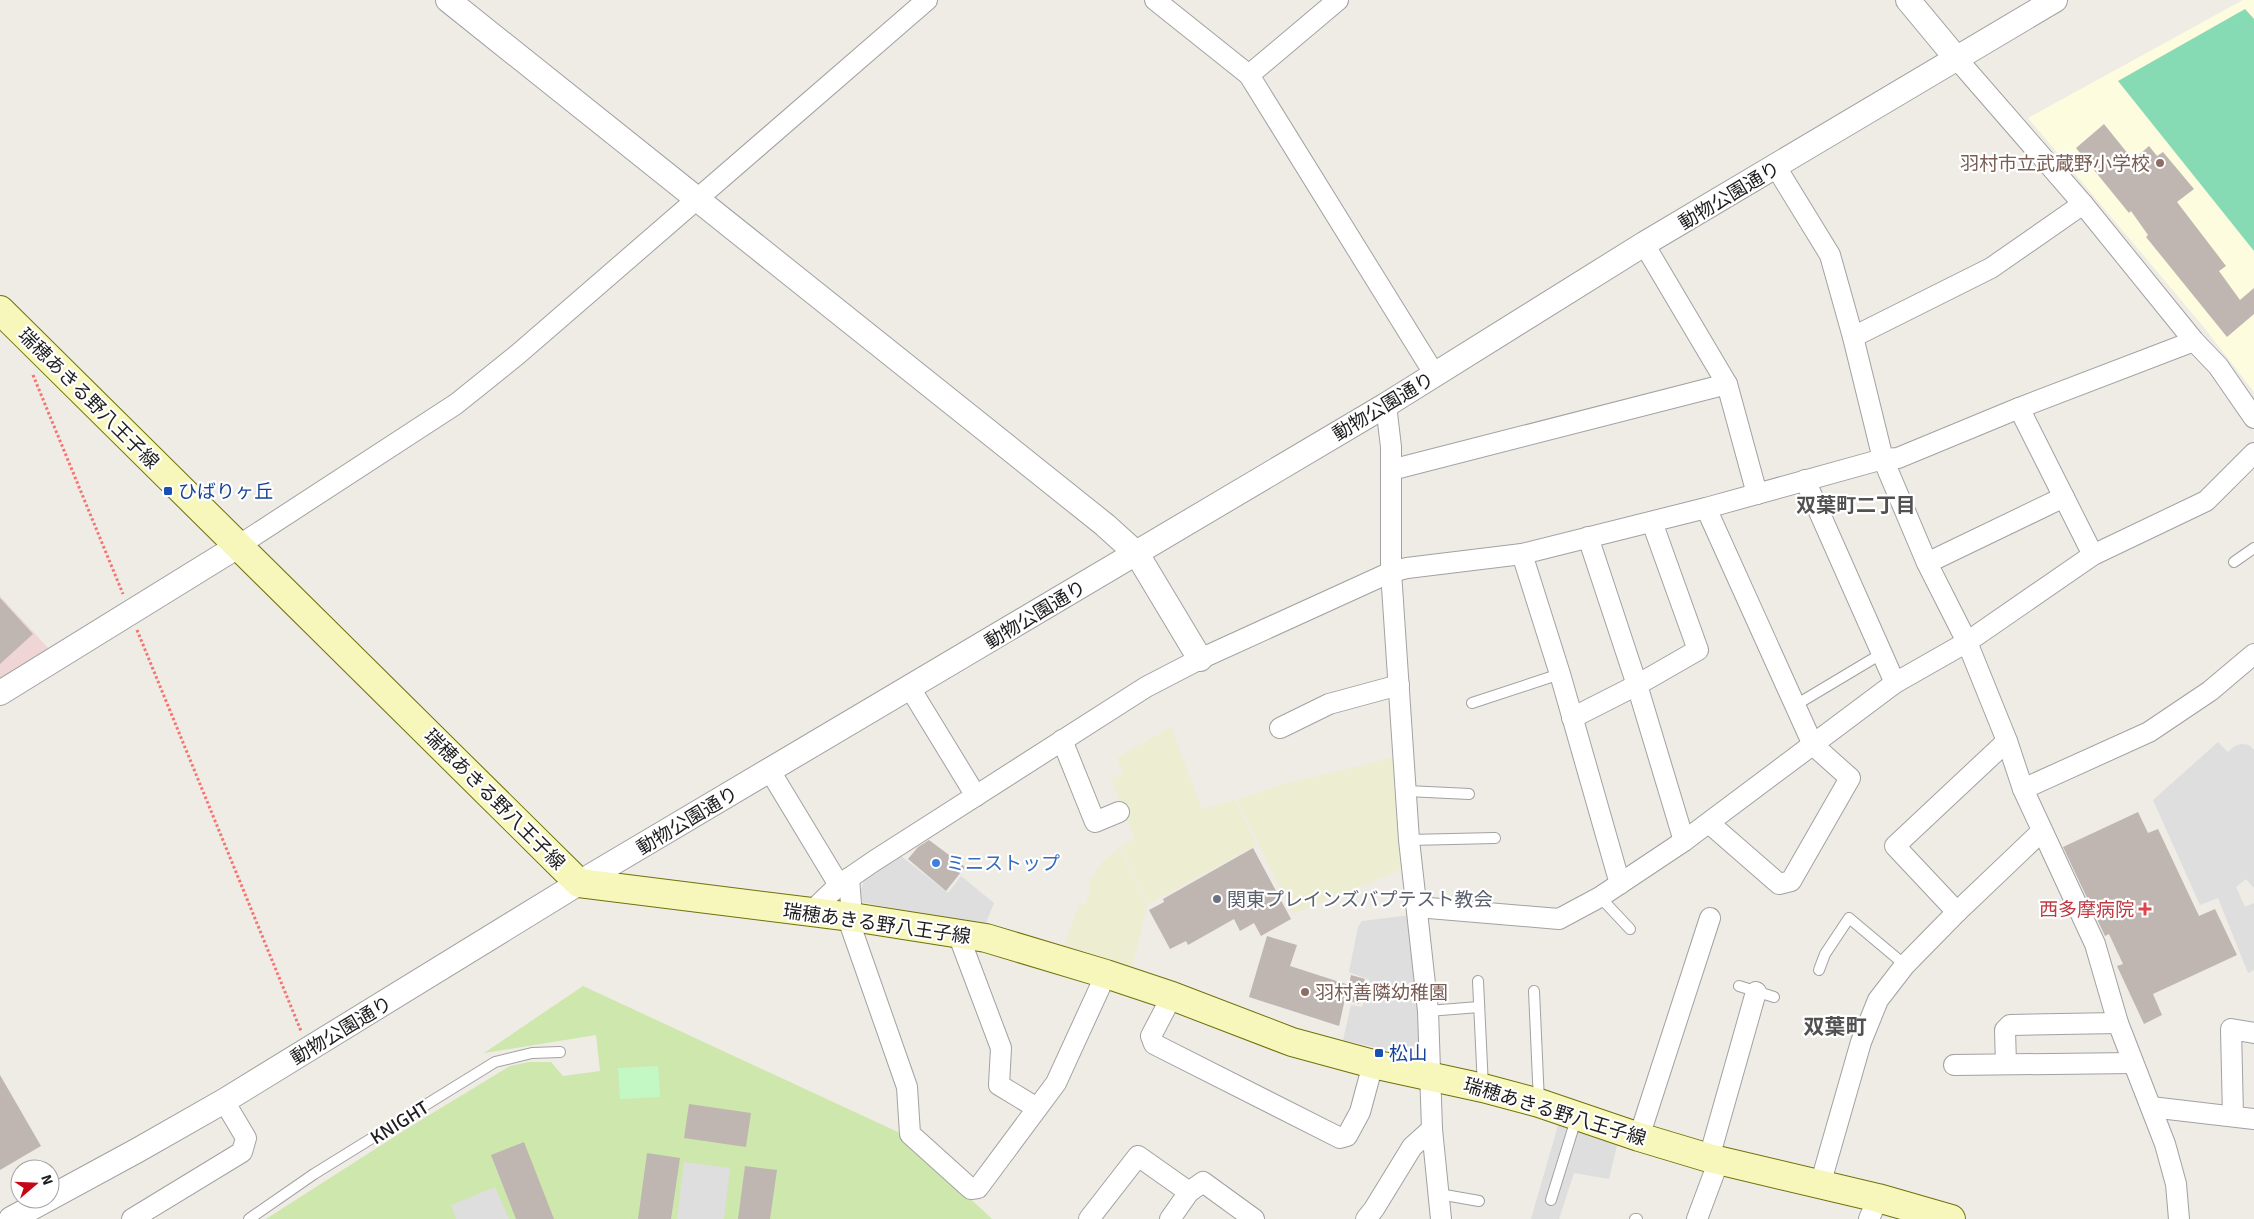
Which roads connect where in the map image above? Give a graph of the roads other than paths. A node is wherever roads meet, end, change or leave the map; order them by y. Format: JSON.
{"nodes":[{"id":1,"x":448,"y":0,"type":"edge"},
{"id":2,"x":927,"y":0,"type":"edge"},
{"id":3,"x":1155,"y":0,"type":"edge"},
{"id":4,"x":1338,"y":0,"type":"edge"},
{"id":5,"x":1908,"y":0,"type":"edge"},
{"id":6,"x":2055,"y":0,"type":"edge"},
{"id":7,"x":1957,"y":59,"type":"junction"},
{"id":8,"x":1249,"y":75,"type":"junction"},
{"id":9,"x":1776,"y":167,"type":"junction"},
{"id":10,"x":695,"y":199,"type":"junction"},
{"id":11,"x":2083,"y":204,"type":"junction"},
{"id":12,"x":1644,"y":244,"type":"junction"},
{"id":13,"x":0,"y":310,"type":"edge"},
{"id":14,"x":1853,"y":337,"type":"junction"},
{"id":15,"x":2194,"y":341,"type":"junction"},
{"id":16,"x":1435,"y":375,"type":"junction"},
{"id":17,"x":1727,"y":384,"type":"junction"},
{"id":18,"x":1386,"y":405,"type":"junction"},
{"id":19,"x":2019,"y":408,"type":"junction"},
{"id":20,"x":2254,"y":418,"type":"edge"},
{"id":21,"x":2254,"y":453,"type":"edge"},
{"id":22,"x":1883,"y":459,"type":"junction"},
{"id":23,"x":1391,"y":470,"type":"junction"},
{"id":24,"x":1805,"y":480,"type":"junction"},
{"id":25,"x":1757,"y":494,"type":"junction"},
{"id":26,"x":2064,"y":497,"type":"junction"},
{"id":27,"x":1706,"y":508,"type":"junction"},
{"id":28,"x":1652,"y":522,"type":"junction"},
{"id":29,"x":1588,"y":537,"type":"junction"},
{"id":30,"x":238,"y":546,"type":"junction"},
{"id":31,"x":2254,"y":548,"type":"edge"},
{"id":32,"x":1137,"y":554,"type":"junction"},
{"id":33,"x":1522,"y":554,"type":"junction"},
{"id":34,"x":2093,"y":555,"type":"junction"},
{"id":35,"x":2234,"y":562,"type":"dead end"},
{"id":36,"x":1927,"y":563,"type":"junction"},
{"id":37,"x":1391,"y":572,"type":"junction"},
{"id":38,"x":1967,"y":642,"type":"junction"},
{"id":39,"x":1881,"y":654,"type":"junction"},
{"id":40,"x":2254,"y":654,"type":"edge"},
{"id":41,"x":1200,"y":658,"type":"junction"},
{"id":42,"x":1560,"y":674,"type":"junction"},
{"id":43,"x":1895,"y":683,"type":"junction"},
{"id":44,"x":1399,"y":685,"type":"junction"},
{"id":45,"x":1637,"y":685,"type":"junction"},
{"id":46,"x":910,"y":688,"type":"junction"},
{"id":47,"x":0,"y":692,"type":"edge"},
{"id":48,"x":1472,"y":703,"type":"dead end"},
{"id":49,"x":1794,"y":706,"type":"junction"},
{"id":50,"x":1572,"y":718,"type":"junction"},
{"id":51,"x":1280,"y":728,"type":"dead end"},
{"id":52,"x":1062,"y":740,"type":"junction"},
{"id":53,"x":2007,"y":741,"type":"junction"},
{"id":54,"x":1813,"y":744,"type":"junction"},
{"id":55,"x":770,"y":771,"type":"junction"},
{"id":56,"x":2023,"y":789,"type":"junction"},
{"id":57,"x":1407,"y":791,"type":"junction"},
{"id":58,"x":1470,"y":794,"type":"dead end"},
{"id":59,"x":976,"y":796,"type":"junction"},
{"id":60,"x":1118,"y":812,"type":"dead end"},
{"id":61,"x":1708,"y":823,"type":"junction"},
{"id":62,"x":2042,"y":830,"type":"junction"},
{"id":63,"x":1495,"y":838,"type":"dead end"},
{"id":64,"x":1409,"y":840,"type":"junction"},
{"id":65,"x":1684,"y":841,"type":"junction"},
{"id":66,"x":844,"y":882,"type":"junction"},
{"id":67,"x":579,"y":883,"type":"junction"},
{"id":68,"x":1620,"y":884,"type":"junction"},
{"id":69,"x":1600,"y":897,"type":"junction"},
{"id":70,"x":1417,"y":907,"type":"junction"},
{"id":71,"x":1957,"y":912,"type":"junction"},
{"id":72,"x":810,"y":913,"type":"junction"},
{"id":73,"x":849,"y":917,"type":"junction"},
{"id":74,"x":1710,"y":918,"type":"dead end"},
{"id":75,"x":1630,"y":929,"type":"dead end"},
{"id":76,"x":958,"y":934,"type":"junction"},
{"id":77,"x":1905,"y":965,"type":"junction"},
{"id":78,"x":1819,"y":970,"type":"dead end"},
{"id":79,"x":1106,"y":974,"type":"junction"},
{"id":80,"x":1478,"y":981,"type":"dead end"},
{"id":81,"x":1534,"y":991,"type":"dead end"},
{"id":82,"x":1756,"y":992,"type":"dead end"},
{"id":83,"x":1172,"y":996,"type":"junction"},
{"id":84,"x":1479,"y":1007,"type":"junction"},
{"id":85,"x":1428,"y":1012,"type":"junction"},
{"id":86,"x":2118,"y":1023,"type":"junction"},
{"id":87,"x":2254,"y":1033,"type":"edge"},
{"id":88,"x":560,"y":1052,"type":"dead end"},
{"id":89,"x":2133,"y":1062,"type":"junction"},
{"id":90,"x":1373,"y":1064,"type":"junction"},
{"id":91,"x":2006,"y":1064,"type":"junction"},
{"id":92,"x":1954,"y":1066,"type":"dead end"},
{"id":93,"x":1430,"y":1075,"type":"junction"},
{"id":94,"x":1483,"y":1088,"type":"junction"},
{"id":95,"x":224,"y":1101,"type":"junction"},
{"id":96,"x":1539,"y":1103,"type":"junction"},
{"id":97,"x":2151,"y":1107,"type":"junction"},
{"id":98,"x":1037,"y":1108,"type":"junction"},
{"id":99,"x":1578,"y":1115,"type":"junction"},
{"id":100,"x":2234,"y":1116,"type":"junction"},
{"id":101,"x":2254,"y":1119,"type":"edge"},
{"id":102,"x":1432,"y":1129,"type":"junction"},
{"id":103,"x":1639,"y":1137,"type":"junction"},
{"id":104,"x":1714,"y":1159,"type":"junction"},
{"id":105,"x":1820,"y":1185,"type":"junction"},
{"id":106,"x":1189,"y":1192,"type":"junction"},
{"id":107,"x":1438,"y":1194,"type":"junction"},
{"id":108,"x":1479,"y":1200,"type":"dead end"},
{"id":109,"x":1551,"y":1200,"type":"dead end"},
{"id":110,"x":1874,"y":1209,"type":"edge"},
{"id":111,"x":11,"y":1219,"type":"edge"},
{"id":112,"x":132,"y":1219,"type":"edge"},
{"id":113,"x":249,"y":1219,"type":"edge"},
{"id":114,"x":1089,"y":1219,"type":"edge"},
{"id":115,"x":1170,"y":1219,"type":"edge"},
{"id":116,"x":1254,"y":1219,"type":"edge"},
{"id":117,"x":1366,"y":1219,"type":"edge"},
{"id":118,"x":1441,"y":1219,"type":"edge"},
{"id":119,"x":1697,"y":1219,"type":"edge"},
{"id":120,"x":1951,"y":1219,"type":"edge"},
{"id":121,"x":2179,"y":1219,"type":"edge"}],
"edges":[{"from":1,"to":10,"type":"street"},
{"from":2,"to":10,"type":"street"},
{"from":3,"to":8,"type":"street"},
{"from":4,"to":8,"type":"street"},
{"from":5,"to":7,"type":"street"},
{"from":6,"to":7,"type":"street","name":"動物公園通り"},
{"from":7,"to":9,"type":"street","name":"動物公園通り"},
{"from":7,"to":11,"type":"street"},
{"from":8,"to":16,"type":"street"},
{"from":9,"to":12,"type":"street","name":"動物公園通り"},
{"from":9,"to":14,"type":"street"},
{"from":10,"to":30,"type":"street"},
{"from":10,"to":32,"type":"street"},
{"from":11,"to":14,"type":"street"},
{"from":11,"to":15,"type":"street"},
{"from":12,"to":16,"type":"street","name":"動物公園通り"},
{"from":12,"to":17,"type":"street"},
{"from":13,"to":30,"type":"main road","name":"瑞穂あきる野八王子線"},
{"from":14,"to":22,"type":"street"},
{"from":15,"to":19,"type":"street"},
{"from":15,"to":20,"type":"street"},
{"from":16,"to":18,"type":"street","name":"動物公園通り"},
{"from":17,"to":23,"type":"street"},
{"from":17,"to":25,"type":"street"},
{"from":18,"to":23,"type":"street"},
{"from":18,"to":32,"type":"street","name":"動物公園通り"},
{"from":19,"to":22,"type":"street"},
{"from":19,"to":26,"type":"street"},
{"from":21,"to":34,"type":"street"},
{"from":22,"to":24,"type":"street"},
{"from":22,"to":36,"type":"street"},
{"from":23,"to":37,"type":"street"},
{"from":24,"to":25,"type":"street"},
{"from":24,"to":39,"type":"street"},
{"from":25,"to":27,"type":"street"},
{"from":26,"to":34,"type":"street"},
{"from":26,"to":36,"type":"street"},
{"from":27,"to":28,"type":"street"},
{"from":27,"to":49,"type":"street"},
{"from":28,"to":29,"type":"street"},
{"from":28,"to":45,"type":"street"},
{"from":29,"to":33,"type":"street"},
{"from":29,"to":45,"type":"street"},
{"from":30,"to":47,"type":"street"},
{"from":30,"to":67,"type":"main road","name":"瑞穂あきる野八王子線"},
{"from":31,"to":35,"type":"lane"},
{"from":32,"to":41,"type":"street"},
{"from":32,"to":46,"type":"street","name":"動物公園通り"},
{"from":33,"to":37,"type":"street"},
{"from":33,"to":42,"type":"street"},
{"from":34,"to":38,"type":"street"},
{"from":36,"to":38,"type":"street"},
{"from":37,"to":41,"type":"street"},
{"from":37,"to":44,"type":"street"},
{"from":38,"to":43,"type":"street"},
{"from":38,"to":53,"type":"street"},
{"from":39,"to":43,"type":"street"},
{"from":39,"to":49,"type":"lane"},
{"from":40,"to":56,"type":"street"},
{"from":41,"to":52,"type":"street"},
{"from":42,"to":48,"type":"lane"},
{"from":42,"to":50,"type":"street"},
{"from":43,"to":54,"type":"street"},
{"from":44,"to":51,"type":"street"},
{"from":44,"to":57,"type":"street"},
{"from":45,"to":50,"type":"street"},
{"from":45,"to":65,"type":"street"},
{"from":46,"to":55,"type":"street","name":"動物公園通り"},
{"from":46,"to":59,"type":"street"},
{"from":49,"to":54,"type":"street"},
{"from":50,"to":68,"type":"street"},
{"from":52,"to":59,"type":"street"},
{"from":52,"to":60,"type":"street"},
{"from":53,"to":56,"type":"street"},
{"from":53,"to":71,"type":"street"},
{"from":54,"to":61,"type":"street"},
{"from":54,"to":61,"type":"street"},
{"from":55,"to":66,"type":"street"},
{"from":55,"to":67,"type":"street","name":"動物公園通り"},
{"from":56,"to":62,"type":"street"},
{"from":57,"to":58,"type":"lane"},
{"from":57,"to":64,"type":"street"},
{"from":59,"to":66,"type":"street"},
{"from":61,"to":65,"type":"street"},
{"from":62,"to":71,"type":"street"},
{"from":62,"to":86,"type":"street"},
{"from":63,"to":64,"type":"lane"},
{"from":64,"to":70,"type":"street"},
{"from":65,"to":68,"type":"street"},
{"from":66,"to":72,"type":"street"},
{"from":66,"to":73,"type":"street"},
{"from":67,"to":72,"type":"main road","name":"瑞穂あきる野八王子線"},
{"from":67,"to":95,"type":"street","name":"動物公園通り"},
{"from":68,"to":69,"type":"street"},
{"from":69,"to":70,"type":"street"},
{"from":69,"to":75,"type":"lane"},
{"from":70,"to":85,"type":"street"},
{"from":71,"to":77,"type":"street"},
{"from":72,"to":73,"type":"main road","name":"瑞穂あきる野八王子線"},
{"from":73,"to":76,"type":"main road","name":"瑞穂あきる野八王子線"},
{"from":73,"to":98,"type":"street"},
{"from":74,"to":103,"type":"street"},
{"from":76,"to":79,"type":"main road","name":"瑞穂あきる野八王子線"},
{"from":76,"to":98,"type":"street"},
{"from":77,"to":78,"type":"lane"},
{"from":77,"to":105,"type":"street"},
{"from":79,"to":83,"type":"main road","name":"瑞穂あきる野八王子線"},
{"from":79,"to":98,"type":"street"},
{"from":80,"to":84,"type":"lane"},
{"from":81,"to":96,"type":"lane"},
{"from":82,"to":104,"type":"street"},
{"from":83,"to":90,"type":"main road","name":"瑞穂あきる野八王子線"},
{"from":83,"to":90,"type":"street"},
{"from":84,"to":85,"type":"lane"},
{"from":84,"to":94,"type":"lane"},
{"from":85,"to":93,"type":"street"},
{"from":86,"to":89,"type":"street"},
{"from":86,"to":91,"type":"street"},
{"from":87,"to":100,"type":"street"},
{"from":88,"to":113,"type":"lane","name":"KNIGHT"},
{"from":89,"to":91,"type":"street"},
{"from":89,"to":97,"type":"street"},
{"from":90,"to":93,"type":"main road","name":"瑞穂あきる野八王子線"},
{"from":91,"to":92,"type":"street"},
{"from":93,"to":94,"type":"main road","name":"瑞穂あきる野八王子線"},
{"from":93,"to":102,"type":"street"},
{"from":94,"to":96,"type":"main road","name":"瑞穂あきる野八王子線"},
{"from":95,"to":111,"type":"street","name":"動物公園通り"},
{"from":95,"to":112,"type":"street"},
{"from":96,"to":99,"type":"main road","name":"瑞穂あきる野八王子線"},
{"from":97,"to":100,"type":"street"},
{"from":97,"to":121,"type":"street"},
{"from":99,"to":103,"type":"main road","name":"瑞穂あきる野八王子線"},
{"from":99,"to":109,"type":"lane"},
{"from":100,"to":101,"type":"street"},
{"from":102,"to":107,"type":"street"},
{"from":102,"to":117,"type":"street"},
{"from":103,"to":104,"type":"main road","name":"瑞穂あきる野八王子線"},
{"from":104,"to":105,"type":"main road","name":"瑞穂あきる野八王子線"},
{"from":104,"to":119,"type":"street"},
{"from":105,"to":110,"type":"main road","name":"瑞穂あきる野八王子線"},
{"from":106,"to":114,"type":"street"},
{"from":106,"to":115,"type":"street"},
{"from":106,"to":116,"type":"street"},
{"from":107,"to":108,"type":"lane"},
{"from":107,"to":118,"type":"street"},
{"from":110,"to":120,"type":"main road","name":"瑞穂あきる野八王子線"}]}
